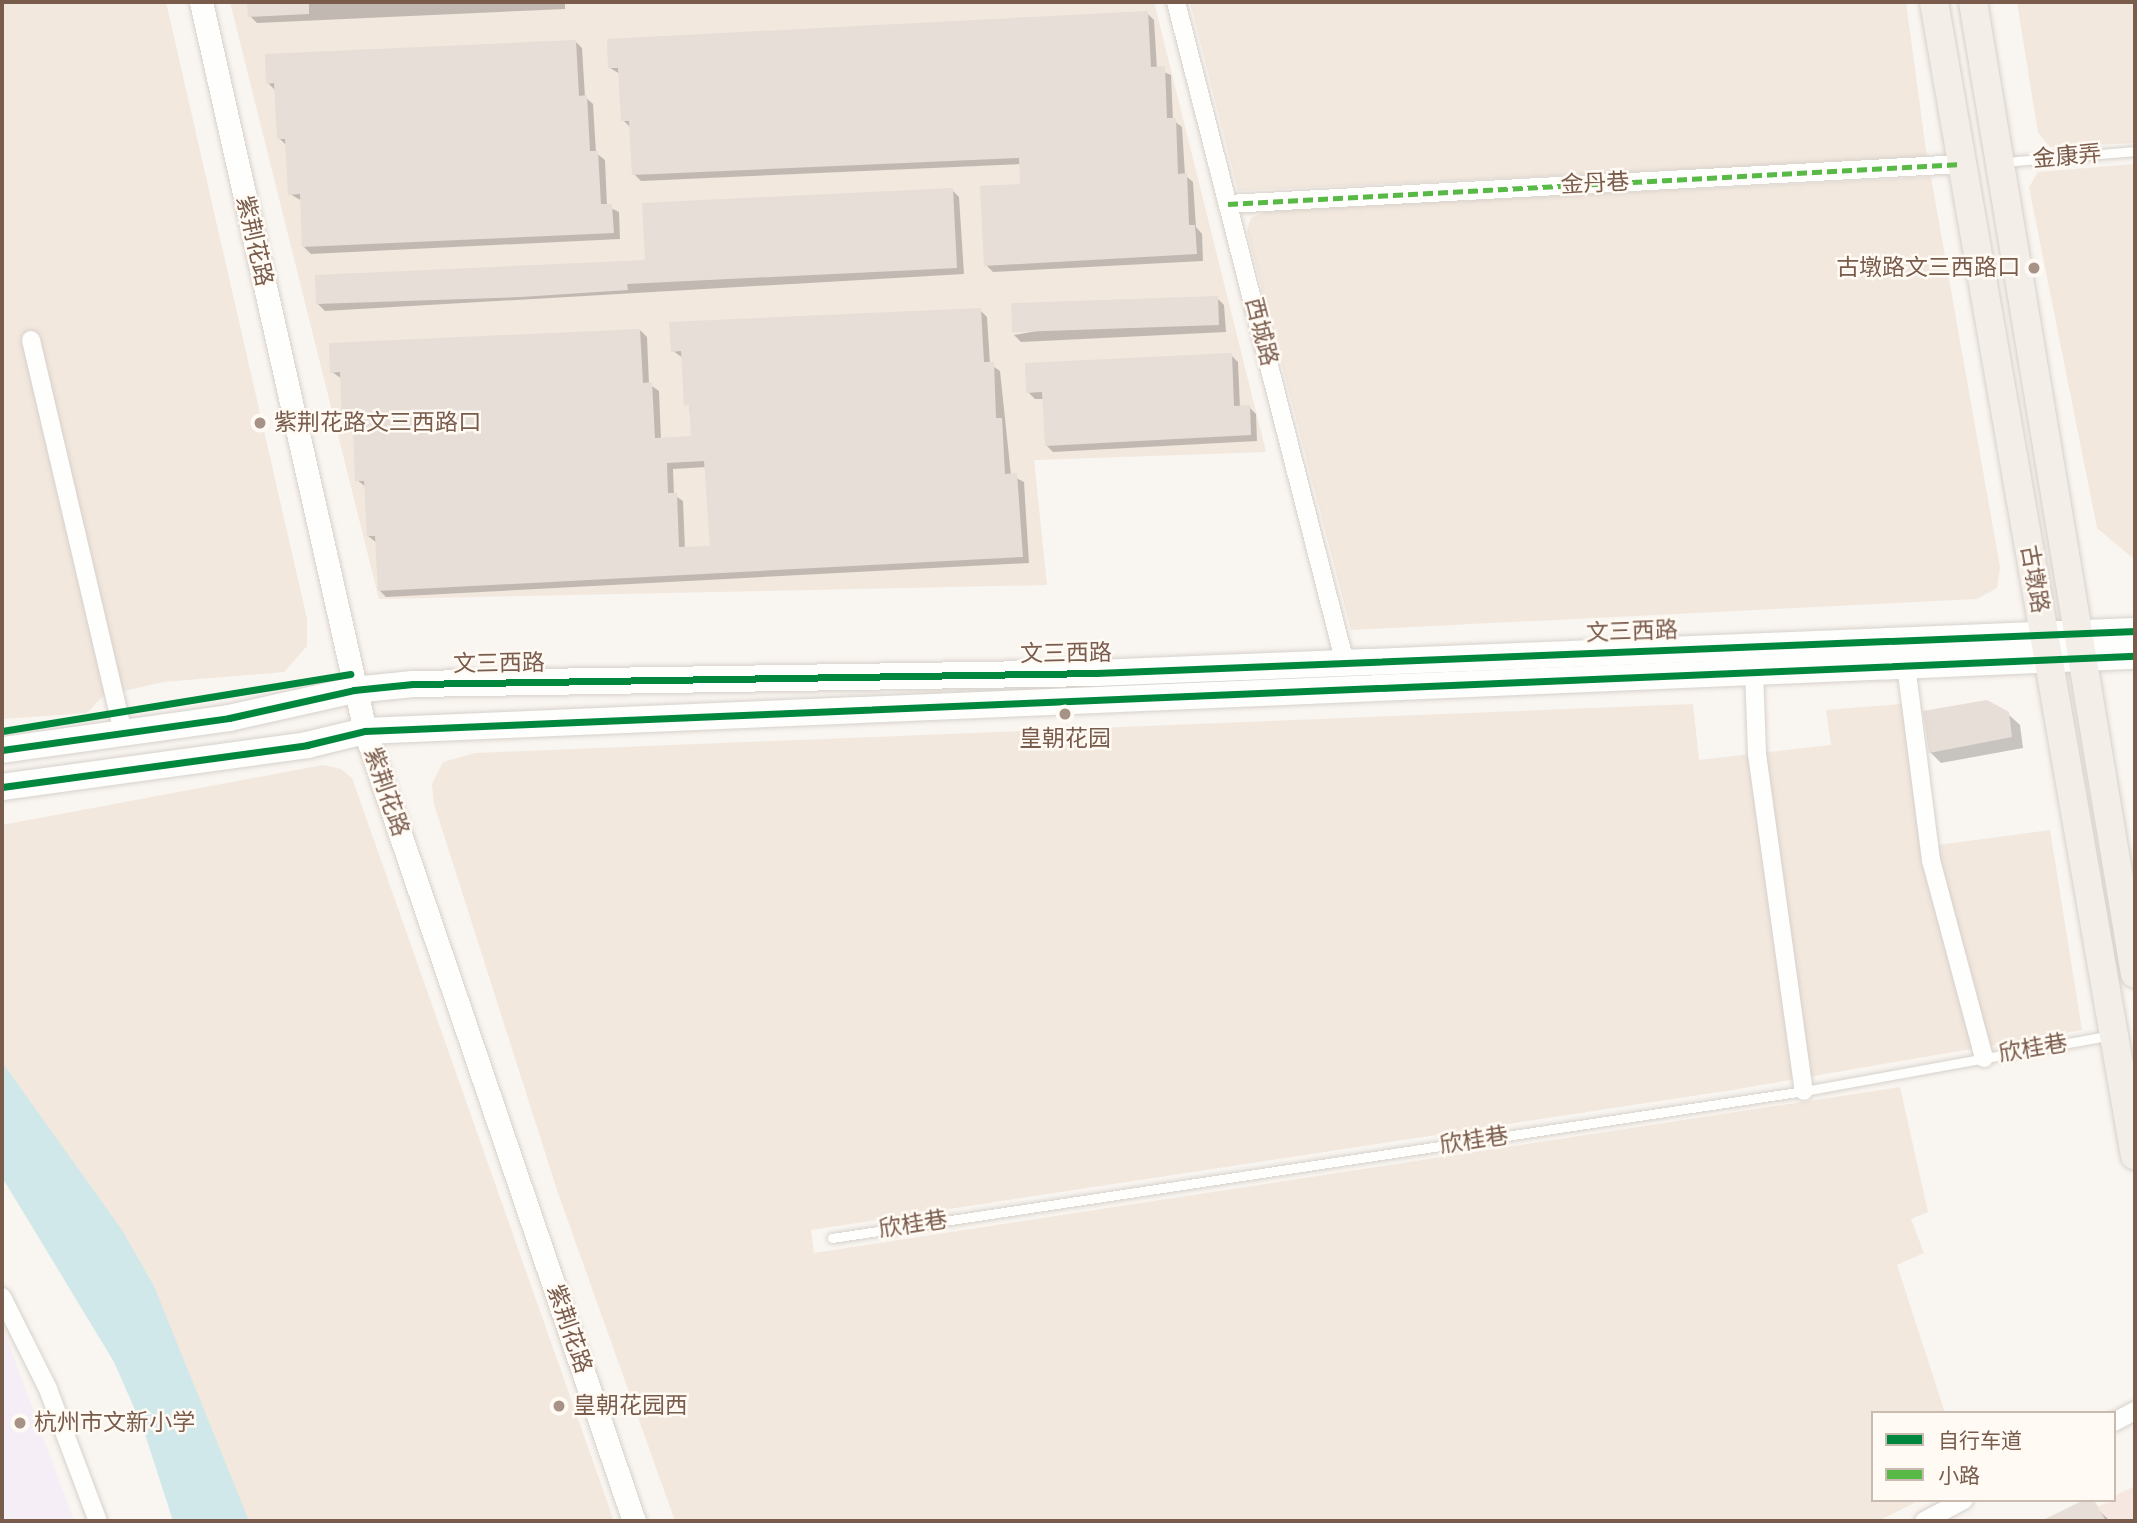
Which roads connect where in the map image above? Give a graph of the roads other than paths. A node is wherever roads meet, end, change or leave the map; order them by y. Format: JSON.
{"nodes":[{"id":1,"x":201,"y":2,"type":"edge"},
{"id":2,"x":1177,"y":2,"type":"edge"},
{"id":3,"x":1934,"y":2,"type":"edge"},
{"id":4,"x":1973,"y":2,"type":"edge"},
{"id":5,"x":2135,"y":151,"type":"edge"},
{"id":6,"x":1999,"y":162,"type":"junction"},
{"id":7,"x":1962,"y":164,"type":"junction"},
{"id":8,"x":1228,"y":204,"type":"junction"},
{"id":9,"x":31,"y":340,"type":"dead end"},
{"id":10,"x":2135,"y":631,"type":"edge"},
{"id":11,"x":2045,"y":646,"type":"junction"},
{"id":12,"x":2077,"y":646,"type":"junction"},
{"id":13,"x":2135,"y":656,"type":"edge"},
{"id":14,"x":1346,"y":663,"type":"junction"},
{"id":15,"x":1906,"y":665,"type":"junction"},
{"id":16,"x":1754,"y":671,"type":"junction"},
{"id":17,"x":354,"y":690,"type":"junction"},
{"id":18,"x":365,"y":732,"type":"junction"},
{"id":19,"x":123,"y":733,"type":"junction"},
{"id":20,"x":2,"y":750,"type":"edge"},
{"id":21,"x":2,"y":787,"type":"edge"},
{"id":22,"x":2135,"y":974,"type":"edge"},
{"id":23,"x":2113,"y":1035,"type":"junction"},
{"id":24,"x":1984,"y":1058,"type":"junction"},
{"id":25,"x":1804,"y":1091,"type":"junction"},
{"id":26,"x":2135,"y":1156,"type":"edge"},
{"id":27,"x":832,"y":1238,"type":"dead end"},
{"id":28,"x":2,"y":1297,"type":"edge"},
{"id":29,"x":2135,"y":1411,"type":"edge"},
{"id":30,"x":2116,"y":1421,"type":"edge"},
{"id":31,"x":1960,"y":1502,"type":"edge"},
{"id":32,"x":98,"y":1521,"type":"edge"},
{"id":33,"x":634,"y":1521,"type":"edge"},
{"id":34,"x":1924,"y":1521,"type":"edge"}],
"edges":[{"from":1,"to":17,"type":"street","name":"紫荆花路"},
{"from":2,"to":8,"type":"street","name":"西城路"},
{"from":3,"to":7,"type":"main road","name":"古墩路"},
{"from":4,"to":6,"type":"main road","name":"古墩路"},
{"from":5,"to":6,"type":"lane","name":"金康弄"},
{"from":6,"to":12,"type":"main road","name":"古墩路"},
{"from":7,"to":8,"type":"street","name":"金丹巷"},
{"from":7,"to":11,"type":"main road","name":"古墩路"},
{"from":8,"to":14,"type":"street","name":"西城路"},
{"from":9,"to":19,"type":"street"},
{"from":10,"to":12,"type":"main road","name":"文三西路"},
{"from":11,"to":12,"type":"main road","name":"文三西路"},
{"from":11,"to":14,"type":"main road","name":"文三西路"},
{"from":11,"to":15,"type":"main road","name":"文三西路"},
{"from":11,"to":23,"type":"main road","name":"古墩路"},
{"from":12,"to":13,"type":"main road","name":"文三西路"},
{"from":12,"to":22,"type":"main road","name":"古墩路"},
{"from":14,"to":17,"type":"main road","name":"文三西路"},
{"from":15,"to":16,"type":"main road","name":"文三西路"},
{"from":15,"to":24,"type":"street"},
{"from":16,"to":18,"type":"main road","name":"文三西路"},
{"from":16,"to":25,"type":"street"},
{"from":17,"to":18,"type":"street","name":"紫荆花路"},
{"from":17,"to":19,"type":"main road","name":"文三西路"},
{"from":18,"to":21,"type":"main road","name":"文三西路"},
{"from":18,"to":33,"type":"street","name":"紫荆花路"},
{"from":19,"to":20,"type":"main road","name":"文三西路"},
{"from":23,"to":24,"type":"lane","name":"欣桂巷"},
{"from":23,"to":26,"type":"main road","name":"古墩路"},
{"from":24,"to":25,"type":"lane","name":"欣桂巷"},
{"from":25,"to":27,"type":"lane","name":"欣桂巷"},
{"from":28,"to":32,"type":"street"},
{"from":29,"to":30,"type":"street"},
{"from":31,"to":34,"type":"street"}]}
